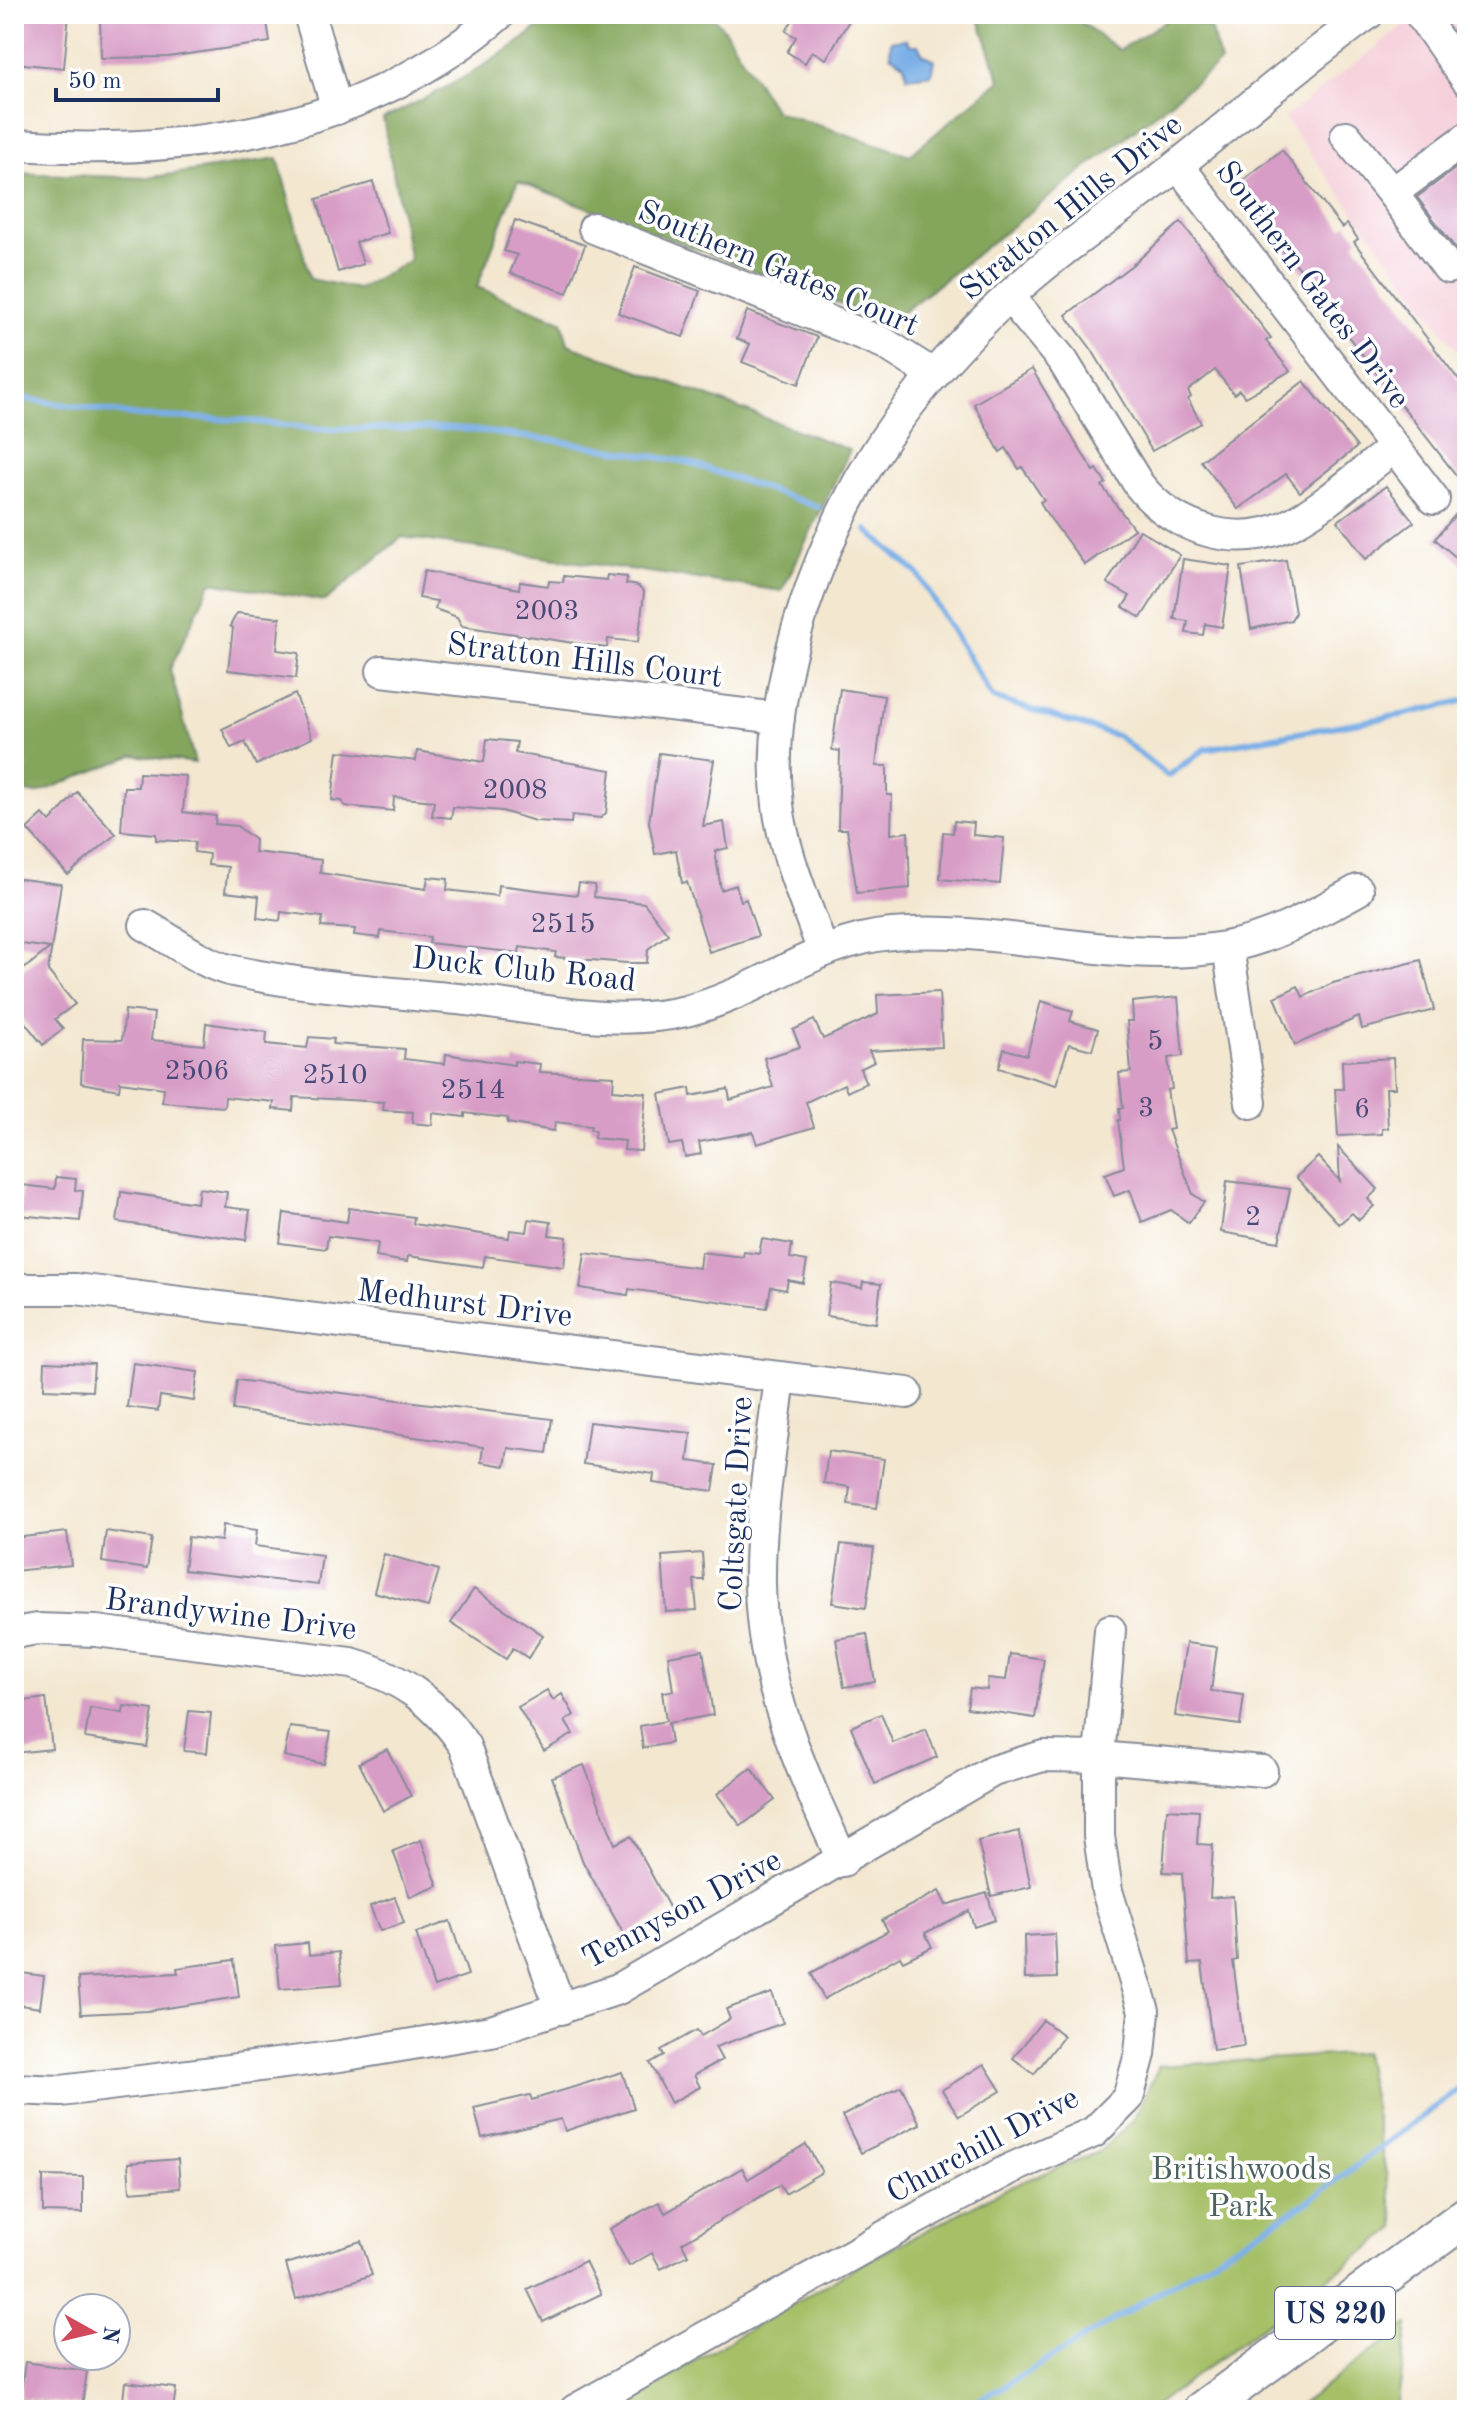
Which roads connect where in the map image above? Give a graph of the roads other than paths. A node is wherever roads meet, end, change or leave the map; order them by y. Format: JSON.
{"nodes":[{"id":1,"x":309,"y":14,"type":"edge"},
{"id":2,"x":500,"y":14,"type":"edge"},
{"id":3,"x":1368,"y":14,"type":"edge"},
{"id":4,"x":1420,"y":14,"type":"edge"},
{"id":5,"x":1461,"y":59,"type":"edge"},
{"id":6,"x":337,"y":109,"type":"junction"},
{"id":7,"x":1346,"y":136,"type":"dead end"},
{"id":8,"x":1467,"y":138,"type":"edge"},
{"id":9,"x":14,"y":145,"type":"edge"},
{"id":10,"x":1178,"y":165,"type":"junction"},
{"id":11,"x":1392,"y":193,"type":"junction"},
{"id":12,"x":594,"y":228,"type":"dead end"},
{"id":13,"x":1448,"y":268,"type":"dead end"},
{"id":14,"x":1009,"y":296,"type":"junction"},
{"id":15,"x":934,"y":375,"type":"junction"},
{"id":16,"x":1394,"y":448,"type":"junction"},
{"id":17,"x":1434,"y":499,"type":"dead end"},
{"id":18,"x":382,"y":671,"type":"dead end"},
{"id":19,"x":779,"y":718,"type":"junction"},
{"id":20,"x":1358,"y":890,"type":"dead end"},
{"id":21,"x":145,"y":925,"type":"dead end"},
{"id":22,"x":1228,"y":947,"type":"junction"},
{"id":23,"x":822,"y":949,"type":"junction"},
{"id":24,"x":1251,"y":1103,"type":"dead end"},
{"id":25,"x":14,"y":1289,"type":"edge"},
{"id":26,"x":780,"y":1378,"type":"junction"},
{"id":27,"x":907,"y":1393,"type":"dead end"},
{"id":28,"x":1110,"y":1630,"type":"dead end"},
{"id":29,"x":14,"y":1633,"type":"edge"},
{"id":30,"x":1099,"y":1757,"type":"junction"},
{"id":31,"x":1262,"y":1771,"type":"dead end"},
{"id":32,"x":843,"y":1861,"type":"junction"},
{"id":33,"x":561,"y":2009,"type":"junction"},
{"id":34,"x":14,"y":2089,"type":"edge"},
{"id":35,"x":1467,"y":2216,"type":"edge"},
{"id":36,"x":575,"y":2410,"type":"edge"},
{"id":37,"x":1203,"y":2410,"type":"edge"}],
"edges":[{"from":1,"to":6,"type":"street"},
{"from":2,"to":6,"type":"street"},
{"from":3,"to":10,"type":"street","name":"Stratton Hills Drive"},
{"from":4,"to":5,"type":"street"},
{"from":6,"to":9,"type":"street"},
{"from":7,"to":11,"type":"street"},
{"from":8,"to":11,"type":"street"},
{"from":10,"to":14,"type":"street","name":"Stratton Hills Drive"},
{"from":10,"to":16,"type":"street","name":"Southern Gates Drive"},
{"from":11,"to":13,"type":"street"},
{"from":12,"to":15,"type":"street","name":"Southern Gates Court"},
{"from":14,"to":15,"type":"street","name":"Stratton Hills Drive"},
{"from":14,"to":16,"type":"street","name":"Southern Gates Drive"},
{"from":15,"to":19,"type":"street","name":"Stratton Hills Drive"},
{"from":16,"to":17,"type":"street","name":"Southern Gates Drive"},
{"from":18,"to":19,"type":"street","name":"Stratton Hills Court"},
{"from":19,"to":23,"type":"street","name":"Stratton Hills Drive"},
{"from":20,"to":22,"type":"street","name":"Duck Club Road"},
{"from":21,"to":23,"type":"street","name":"Duck Club Road"},
{"from":22,"to":23,"type":"street","name":"Duck Club Road"},
{"from":22,"to":24,"type":"street"},
{"from":25,"to":26,"type":"street","name":"Medhurst Drive"},
{"from":26,"to":27,"type":"street","name":"Medhurst Drive"},
{"from":26,"to":32,"type":"street","name":"Coltsgate Drive"},
{"from":28,"to":30,"type":"street","name":"Churchill Drive"},
{"from":29,"to":33,"type":"street","name":"Brandywine Drive"},
{"from":30,"to":31,"type":"street","name":"Tennyson Drive"},
{"from":30,"to":32,"type":"street","name":"Tennyson Drive"},
{"from":30,"to":36,"type":"street","name":"Churchill Drive"},
{"from":32,"to":33,"type":"street","name":"Tennyson Drive"},
{"from":33,"to":34,"type":"street","name":"Tennyson Drive"},
{"from":35,"to":37,"type":"main road","number":"US 220"}]}
